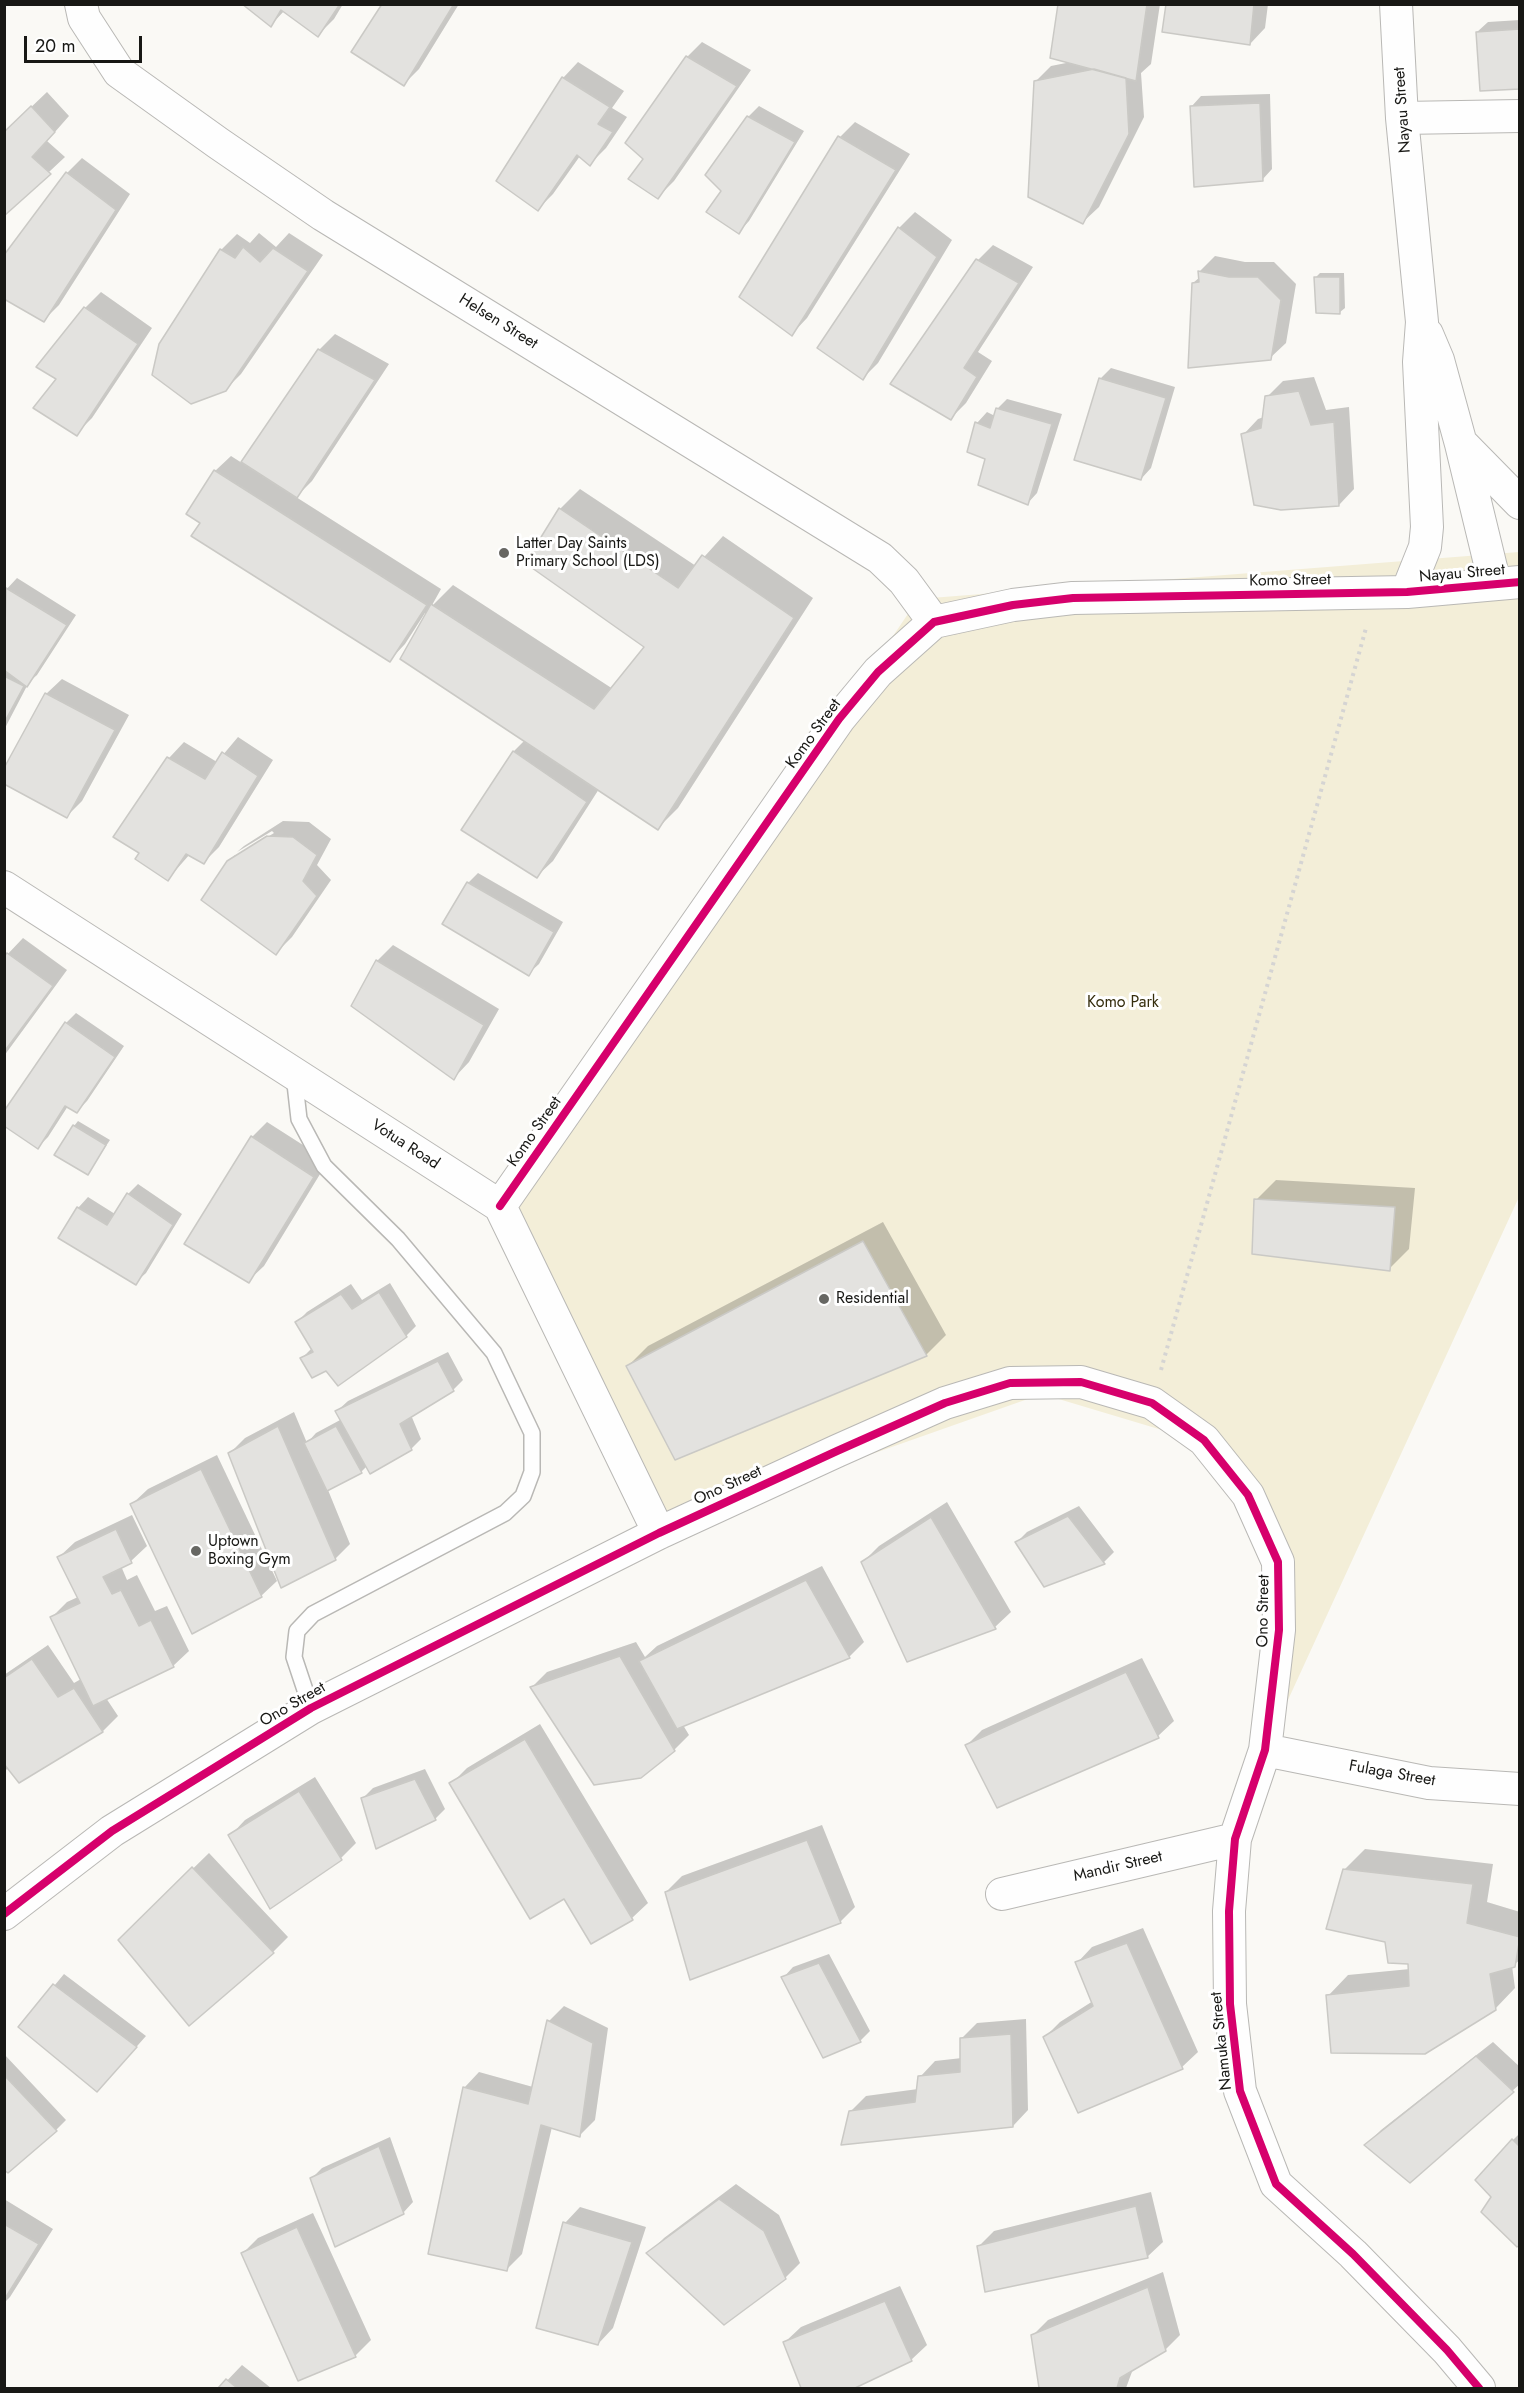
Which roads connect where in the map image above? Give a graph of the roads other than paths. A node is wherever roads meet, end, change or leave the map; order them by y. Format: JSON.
{"nodes":[{"id":1,"x":81,"y":4,"type":"edge"},
{"id":2,"x":1396,"y":4,"type":"edge"},
{"id":3,"x":1520,"y":116,"type":"edge"},
{"id":4,"x":1402,"y":118,"type":"junction"},
{"id":5,"x":1422,"y":322,"type":"junction"},
{"id":6,"x":1461,"y":444,"type":"junction"},
{"id":7,"x":1520,"y":503,"type":"edge"},
{"id":8,"x":1507,"y":583,"type":"edge"},
{"id":9,"x":1407,"y":592,"type":"junction"},
{"id":10,"x":934,"y":622,"type":"junction"},
{"id":11,"x":4,"y":887,"type":"edge"},
{"id":12,"x":294,"y":1073,"type":"junction"},
{"id":13,"x":500,"y":1206,"type":"junction"},
{"id":14,"x":659,"y":1533,"type":"junction"},
{"id":15,"x":311,"y":1708,"type":"junction"},
{"id":16,"x":1265,"y":1750,"type":"junction"},
{"id":17,"x":1520,"y":1789,"type":"edge"},
{"id":18,"x":1235,"y":1839,"type":"junction"},
{"id":19,"x":1002,"y":1894,"type":"dead end"},
{"id":20,"x":4,"y":1914,"type":"edge"},
{"id":21,"x":1479,"y":2388,"type":"edge"}],
"edges":[{"from":1,"to":10,"type":"street","name":"Helsen Street"},
{"from":2,"to":4,"type":"street","name":"Nayau Street"},
{"from":3,"to":4,"type":"street"},
{"from":4,"to":5,"type":"street","name":"Nayau Street"},
{"from":5,"to":6,"type":"street","name":"Nayau Street"},
{"from":5,"to":9,"type":"street","name":"Nayau Street"},
{"from":6,"to":7,"type":"street","name":"Nayau Street"},
{"from":6,"to":8,"type":"street","name":"Nayau Street"},
{"from":8,"to":9,"type":"street","name":"Nayau Street"},
{"from":9,"to":10,"type":"street","name":"Komo Street"},
{"from":10,"to":13,"type":"street","name":"Komo Street"},
{"from":11,"to":12,"type":"street","name":"Votua Road"},
{"from":12,"to":13,"type":"street","name":"Votua Road"},
{"from":12,"to":15,"type":"lane"},
{"from":13,"to":14,"type":"street"},
{"from":14,"to":15,"type":"street","name":"Ono Street"},
{"from":14,"to":16,"type":"street","name":"Ono Street"},
{"from":15,"to":20,"type":"street","name":"Ono Street"},
{"from":16,"to":17,"type":"street","name":"Fulaga Street"},
{"from":16,"to":18,"type":"street","name":"Namuka Street"},
{"from":18,"to":19,"type":"street","name":"Mandir Street"},
{"from":18,"to":21,"type":"street","name":"Namuka Street"}]}
